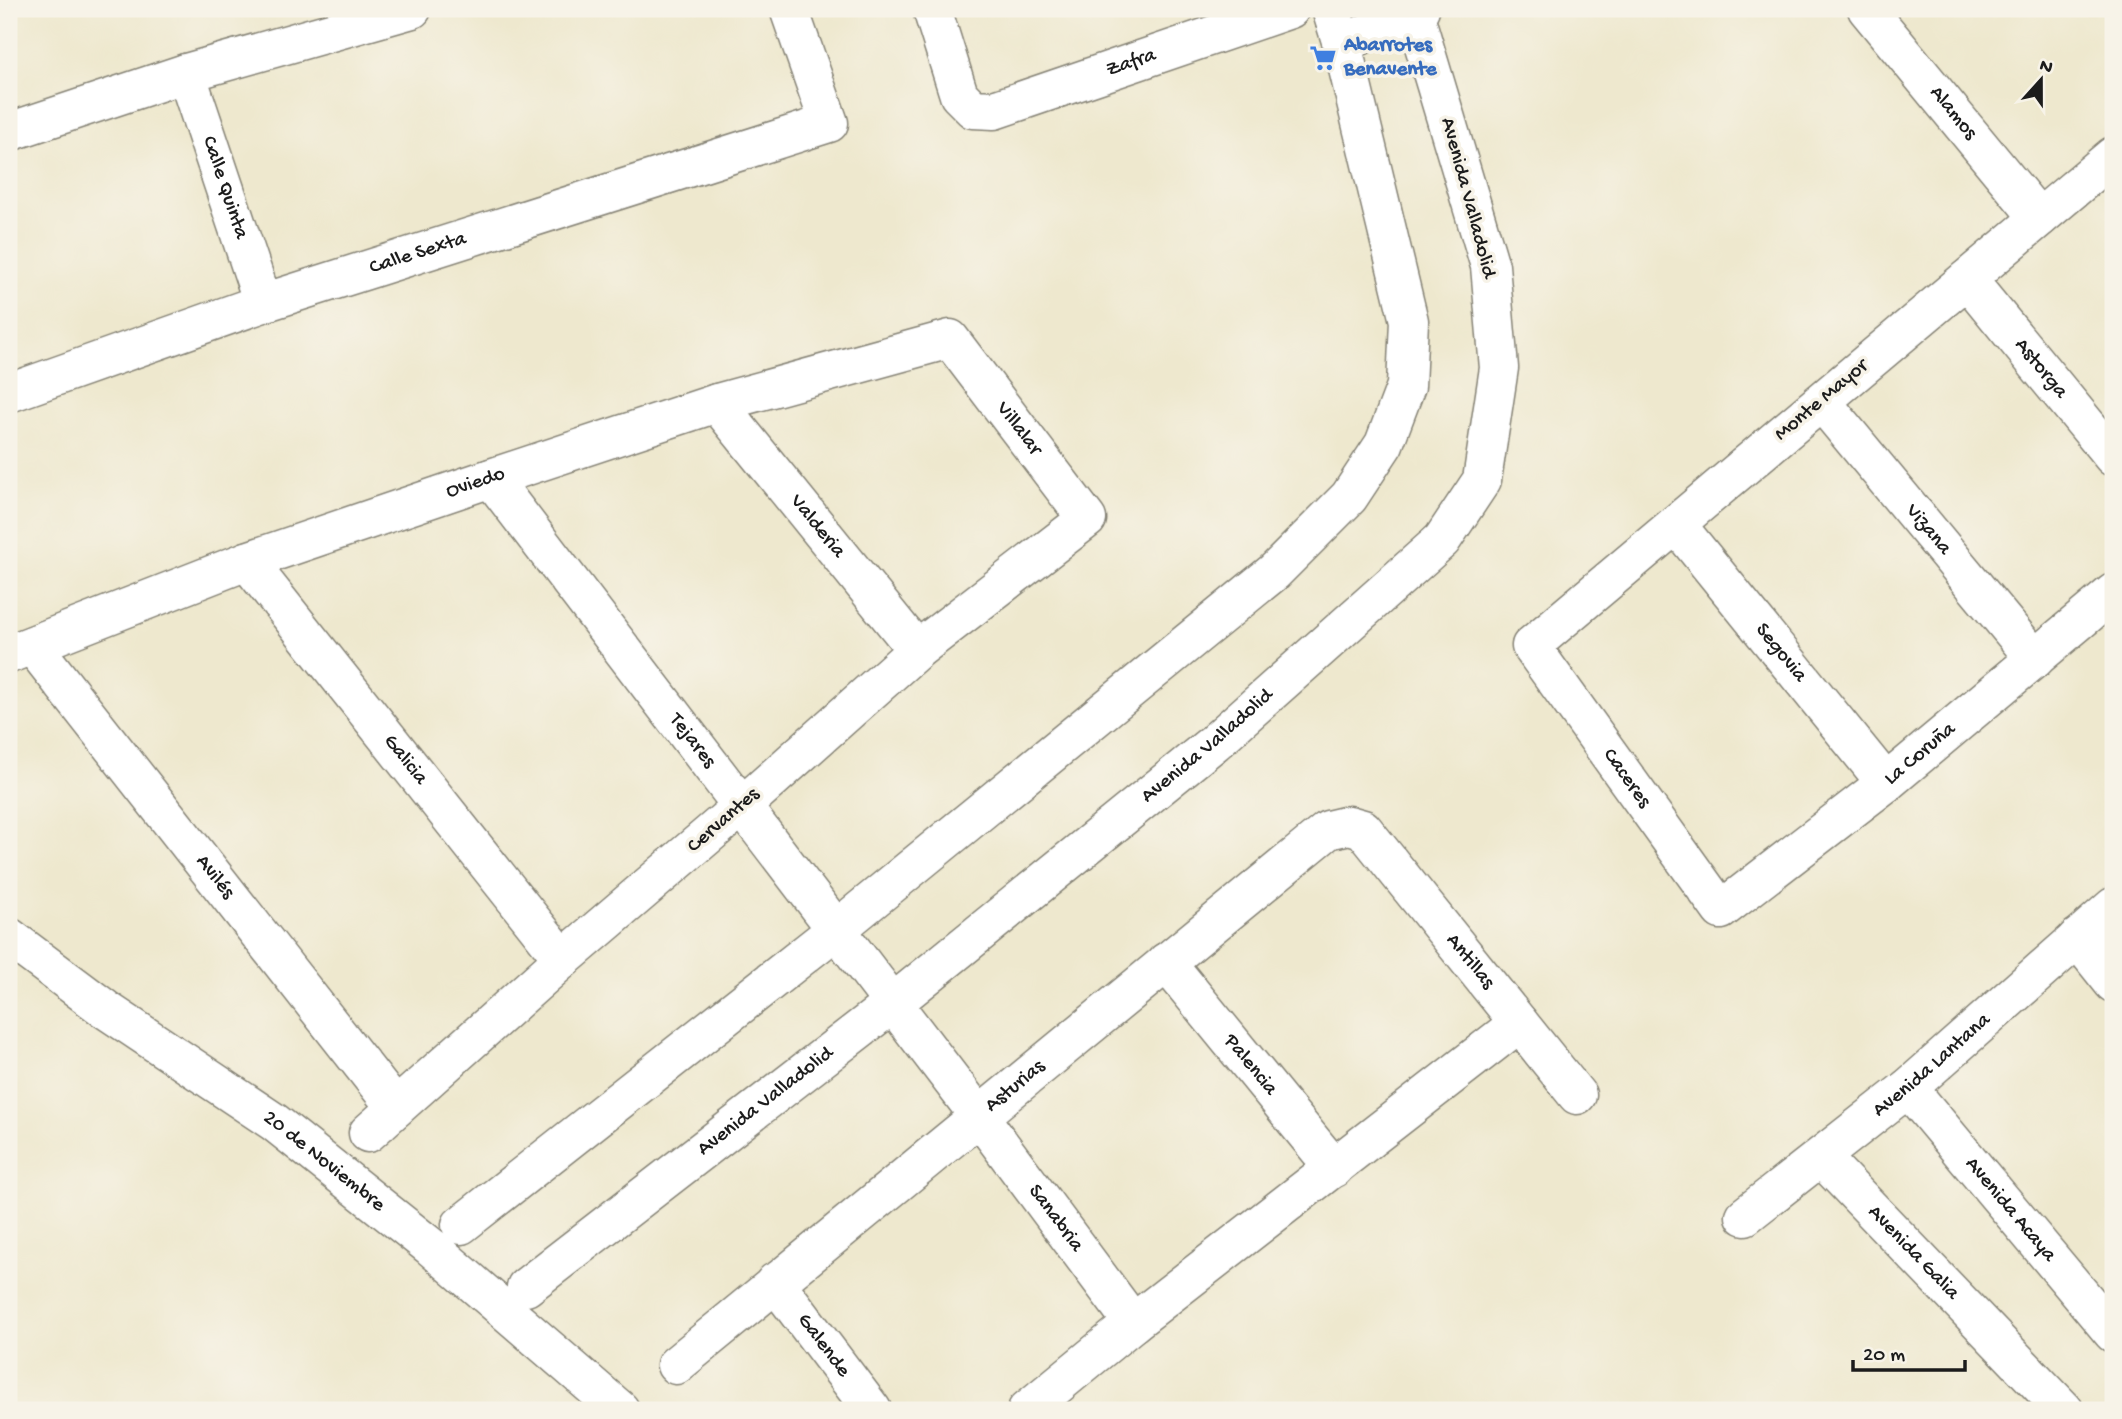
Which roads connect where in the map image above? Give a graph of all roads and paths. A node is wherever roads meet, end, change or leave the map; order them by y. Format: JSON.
{"nodes":[{"id":1,"x":412,"y":9,"type":"edge"},
{"id":2,"x":789,"y":9,"type":"edge"},
{"id":3,"x":932,"y":9,"type":"edge"},
{"id":4,"x":1290,"y":9,"type":"edge"},
{"id":5,"x":1867,"y":9,"type":"edge"},
{"id":6,"x":1416,"y":10,"type":"edge"},
{"id":7,"x":1336,"y":26,"type":"edge"},
{"id":8,"x":186,"y":73,"type":"junction"},
{"id":9,"x":9,"y":132,"type":"edge"},
{"id":10,"x":2113,"y":156,"type":"edge"},
{"id":11,"x":2039,"y":218,"type":"junction"},
{"id":12,"x":1967,"y":279,"type":"junction"},
{"id":13,"x":263,"y":303,"type":"junction"},
{"id":14,"x":950,"y":339,"type":"joint"},
{"id":15,"x":9,"y":393,"type":"edge"},
{"id":16,"x":1822,"y":402,"type":"junction"},
{"id":17,"x":717,"y":403,"type":"junction"},
{"id":18,"x":2113,"y":457,"type":"edge"},
{"id":19,"x":491,"y":478,"type":"junction"},
{"id":20,"x":1087,"y":519,"type":"joint"},
{"id":21,"x":1676,"y":524,"type":"junction"},
{"id":22,"x":247,"y":561,"type":"junction"},
{"id":23,"x":2113,"y":593,"type":"edge"},
{"id":24,"x":1531,"y":646,"type":"joint"},
{"id":25,"x":21,"y":650,"type":"edge"},
{"id":26,"x":917,"y":650,"type":"junction"},
{"id":27,"x":2035,"y":659,"type":"junction"},
{"id":28,"x":1886,"y":783,"type":"junction"},
{"id":29,"x":741,"y":807,"type":"junction"},
{"id":30,"x":1363,"y":829,"type":"joint"},
{"id":31,"x":2113,"y":907,"type":"edge"},
{"id":32,"x":1721,"y":910,"type":"joint"},
{"id":33,"x":836,"y":929,"type":"junction"},
{"id":34,"x":9,"y":937,"type":"edge"},
{"id":35,"x":2077,"y":938,"type":"junction"},
{"id":36,"x":563,"y":959,"type":"junction"},
{"id":37,"x":1166,"y":962,"type":"junction"},
{"id":38,"x":2113,"y":983,"type":"edge"},
{"id":39,"x":892,"y":1004,"type":"junction"},
{"id":40,"x":1519,"y":1023,"type":"junction"},
{"id":41,"x":1908,"y":1088,"type":"junction"},
{"id":42,"x":1577,"y":1095,"type":"dead end"},
{"id":43,"x":979,"y":1116,"type":"junction"},
{"id":44,"x":382,"y":1120,"type":"joint"},
{"id":45,"x":1821,"y":1157,"type":"junction"},
{"id":46,"x":1334,"y":1168,"type":"junction"},
{"id":47,"x":1745,"y":1216,"type":"dead end"},
{"id":48,"x":461,"y":1225,"type":"dead end"},
{"id":49,"x":775,"y":1282,"type":"junction"},
{"id":50,"x":526,"y":1287,"type":"dead end"},
{"id":51,"x":1133,"y":1322,"type":"junction"},
{"id":52,"x":2113,"y":1332,"type":"edge"},
{"id":53,"x":676,"y":1365,"type":"dead end"},
{"id":54,"x":620,"y":1410,"type":"edge"},
{"id":55,"x":873,"y":1410,"type":"edge"},
{"id":56,"x":1027,"y":1410,"type":"edge"},
{"id":57,"x":2064,"y":1410,"type":"edge"}],
"edges":[{"from":1,"to":8,"type":"street"},
{"from":2,"to":13,"type":"street","name":"Calle Sexta"},
{"from":3,"to":4,"type":"street","name":"Zafra"},
{"from":5,"to":11,"type":"street","name":"Alamos"},
{"from":6,"to":7,"type":"street"},
{"from":6,"to":39,"type":"street","name":"Avenida Valladolid"},
{"from":7,"to":33,"type":"street"},
{"from":8,"to":9,"type":"street"},
{"from":8,"to":13,"type":"street","name":"Calle Quinta"},
{"from":10,"to":11,"type":"street","name":"Monte Mayor"},
{"from":11,"to":12,"type":"street","name":"Monte Mayor"},
{"from":12,"to":16,"type":"street","name":"Monte Mayor"},
{"from":12,"to":18,"type":"street","name":"Astorga"},
{"from":13,"to":15,"type":"street","name":"Calle Sexta"},
{"from":14,"to":17,"type":"street","name":"Oviedo"},
{"from":14,"to":20,"type":"street","name":"Villalar"},
{"from":16,"to":21,"type":"street","name":"Monte Mayor"},
{"from":16,"to":27,"type":"street","name":"Vizana"},
{"from":17,"to":19,"type":"street","name":"Oviedo"},
{"from":17,"to":26,"type":"street","name":"Valderia"},
{"from":19,"to":22,"type":"street","name":"Oviedo"},
{"from":19,"to":29,"type":"street","name":"Tejares"},
{"from":20,"to":26,"type":"street","name":"Cervantes"},
{"from":21,"to":24,"type":"street","name":"Monte Mayor"},
{"from":21,"to":28,"type":"street","name":"Segovia"},
{"from":22,"to":25,"type":"street","name":"Oviedo"},
{"from":22,"to":36,"type":"street","name":"Galicia"},
{"from":23,"to":27,"type":"street","name":"La Coruña"},
{"from":24,"to":32,"type":"street","name":"Caceres"},
{"from":25,"to":44,"type":"street","name":"Avilés"},
{"from":26,"to":29,"type":"street","name":"Cervantes"},
{"from":27,"to":28,"type":"street","name":"La Coruña"},
{"from":28,"to":32,"type":"street","name":"La Coruña"},
{"from":29,"to":33,"type":"street","name":"Tejares"},
{"from":29,"to":36,"type":"street","name":"Cervantes"},
{"from":30,"to":37,"type":"street","name":"Asturias"},
{"from":30,"to":40,"type":"street","name":"Antillas"},
{"from":31,"to":35,"type":"street","name":"Avenida Lantana"},
{"from":33,"to":39,"type":"street","name":"Tejares"},
{"from":33,"to":48,"type":"street"},
{"from":34,"to":54,"type":"street","name":"20 de Noviembre"},
{"from":35,"to":38,"type":"street"},
{"from":35,"to":41,"type":"street","name":"Avenida Lantana"},
{"from":36,"to":44,"type":"street","name":"Cervantes"},
{"from":37,"to":43,"type":"street","name":"Asturias"},
{"from":37,"to":46,"type":"street","name":"Palencia"},
{"from":39,"to":43,"type":"street","name":"Sanabria"},
{"from":39,"to":50,"type":"street","name":"Avenida Valladolid"},
{"from":40,"to":42,"type":"street","name":"Antillas"},
{"from":40,"to":46,"type":"street"},
{"from":41,"to":45,"type":"street","name":"Avenida Lantana"},
{"from":41,"to":52,"type":"street","name":"Avenida Acaya"},
{"from":43,"to":49,"type":"street","name":"Asturias"},
{"from":43,"to":51,"type":"street","name":"Sanabria"},
{"from":45,"to":47,"type":"street","name":"Avenida Lantana"},
{"from":45,"to":57,"type":"street","name":"Avenida Galia"},
{"from":46,"to":51,"type":"street"},
{"from":49,"to":53,"type":"street","name":"Asturias"},
{"from":49,"to":55,"type":"street","name":"Galende"},
{"from":51,"to":56,"type":"street"}]}
